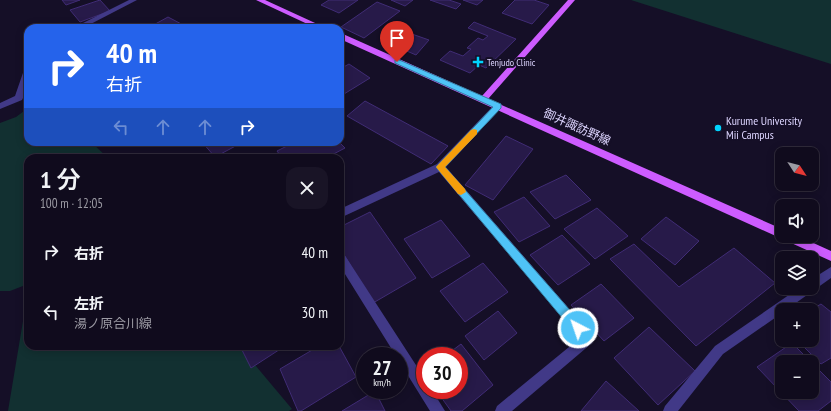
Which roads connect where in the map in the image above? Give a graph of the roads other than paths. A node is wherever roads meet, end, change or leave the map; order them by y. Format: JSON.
{"nodes":[{"id":1,"x":134,"y":0,"type":"edge"},
{"id":2,"x":259,"y":0,"type":"edge"},
{"id":3,"x":572,"y":0,"type":"edge"},
{"id":4,"x":85,"y":24,"type":"edge"},
{"id":5,"x":313,"y":24,"type":"edge"},
{"id":6,"x":344,"y":38,"type":"edge"},
{"id":7,"x":24,"y":82,"type":"edge"},
{"id":8,"x":483,"y":100,"type":"junction"},
{"id":9,"x":0,"y":106,"type":"edge"},
{"id":10,"x":498,"y":106,"type":"junction"},
{"id":11,"x":440,"y":167,"type":"junction"},
{"id":12,"x":344,"y":212,"type":"edge"},
{"id":13,"x":775,"y":231,"type":"edge"},
{"id":14,"x":802,"y":243,"type":"edge"},
{"id":15,"x":831,"y":256,"type":"edge"},
{"id":16,"x":344,"y":263,"type":"edge"},
{"id":17,"x":831,"y":272,"type":"edge"},
{"id":18,"x":819,"y":280,"type":"edge"},
{"id":19,"x":798,"y":295,"type":"edge"},
{"id":20,"x":438,"y":411,"type":"edge"},
{"id":21,"x":502,"y":411,"type":"edge"},
{"id":22,"x":670,"y":411,"type":"edge"}],
"edges":[{"from":1,"to":4,"type":"street"},
{"from":2,"to":5,"type":"main road"},
{"from":3,"to":8,"type":"main road"},
{"from":6,"to":8,"type":"main road","name":"御井諏訪野線"},
{"from":7,"to":9,"type":"street"},
{"from":8,"to":10,"type":"main road","name":"御井諏訪野線"},
{"from":10,"to":11,"type":"street"},
{"from":10,"to":13,"type":"main road","name":"御井諏訪野線"},
{"from":11,"to":12,"type":"street"},
{"from":11,"to":21,"type":"street"},
{"from":14,"to":15,"type":"main road"},
{"from":16,"to":20,"type":"street"},
{"from":17,"to":18,"type":"street"},
{"from":19,"to":22,"type":"street"}]}
